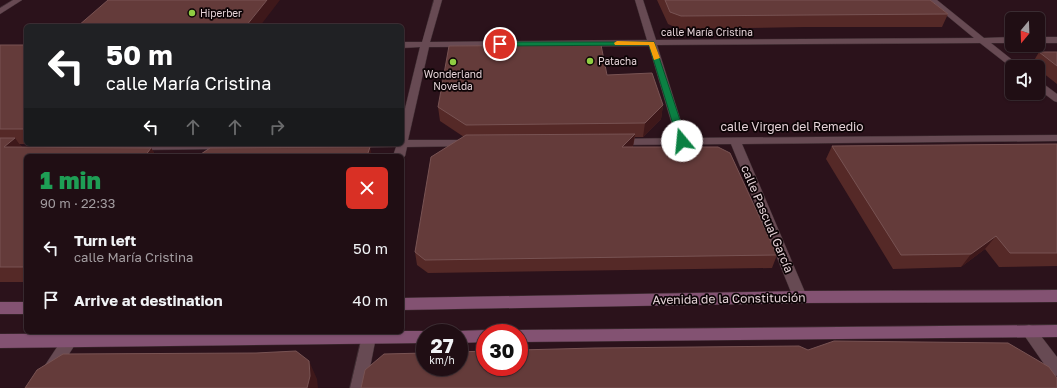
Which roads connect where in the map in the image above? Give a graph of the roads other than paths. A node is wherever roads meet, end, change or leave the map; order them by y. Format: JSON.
{"nodes":[{"id":1,"x":18,"y":0,"type":"edge"},
{"id":2,"x":438,"y":0,"type":"edge"},
{"id":3,"x":639,"y":0,"type":"edge"},
{"id":4,"x":932,"y":0,"type":"edge"},
{"id":5,"x":0,"y":12,"type":"edge"},
{"id":6,"x":1005,"y":40,"type":"edge"},
{"id":7,"x":1045,"y":40,"type":"edge"},
{"id":8,"x":1057,"y":40,"type":"edge"},
{"id":9,"x":983,"y":41,"type":"junction"},
{"id":10,"x":652,"y":43,"type":"junction"},
{"id":11,"x":404,"y":45,"type":"edge"},
{"id":12,"x":425,"y":45,"type":"junction"},
{"id":13,"x":1007,"y":60,"type":"edge"},
{"id":14,"x":1045,"y":90,"type":"edge"},
{"id":15,"x":1057,"y":100,"type":"edge"},
{"id":16,"x":404,"y":135,"type":"edge"},
{"id":17,"x":1057,"y":138,"type":"edge"},
{"id":18,"x":682,"y":141,"type":"junction"},
{"id":19,"x":734,"y":141,"type":"junction"},
{"id":20,"x":605,"y":142,"type":"edge"},
{"id":21,"x":480,"y":143,"type":"edge"},
{"id":22,"x":404,"y":144,"type":"edge"},
{"id":23,"x":198,"y":146,"type":"joint"},
{"id":24,"x":40,"y":148,"type":"edge"},
{"id":25,"x":193,"y":154,"type":"edge"},
{"id":26,"x":1057,"y":296,"type":"edge"},
{"id":27,"x":800,"y":297,"type":"junction"},
{"id":28,"x":404,"y":304,"type":"edge"},
{"id":29,"x":0,"y":308,"type":"edge"},
{"id":30,"x":24,"y":308,"type":"edge"},
{"id":31,"x":1029,"y":331,"type":"junction"},
{"id":32,"x":1057,"y":331,"type":"edge"},
{"id":33,"x":528,"y":336,"type":"edge"},
{"id":34,"x":416,"y":337,"type":"edge"},
{"id":35,"x":368,"y":338,"type":"junction"},
{"id":36,"x":70,"y":340,"type":"junction"},
{"id":37,"x":0,"y":341,"type":"edge"},
{"id":38,"x":1057,"y":370,"type":"edge"},
{"id":39,"x":38,"y":388,"type":"edge"},
{"id":40,"x":358,"y":388,"type":"edge"}],
"edges":[{"from":1,"to":5,"type":"street"},
{"from":2,"to":12,"type":"street"},
{"from":3,"to":10,"type":"street"},
{"from":4,"to":9,"type":"street"},
{"from":6,"to":9,"type":"street","name":"calle María Cristina"},
{"from":7,"to":8,"type":"street"},
{"from":9,"to":10,"type":"street","name":"calle María Cristina"},
{"from":9,"to":13,"type":"street"},
{"from":10,"to":12,"type":"street","name":"calle María Cristina"},
{"from":10,"to":18,"type":"street"},
{"from":11,"to":12,"type":"street","name":"calle María Cristina"},
{"from":12,"to":16,"type":"street"},
{"from":14,"to":15,"type":"street"},
{"from":17,"to":19,"type":"street","name":"calle Virgen del Remedio"},
{"from":18,"to":19,"type":"street","name":"calle Virgen del Remedio"},
{"from":18,"to":20,"type":"street","name":"calle Virgen del Remedio"},
{"from":19,"to":27,"type":"street","name":"calle Pascual García"},
{"from":21,"to":22,"type":"street"},
{"from":23,"to":24,"type":"street"},
{"from":23,"to":25,"type":"street"},
{"from":26,"to":27,"type":"street","name":"Avenida de la Constitución"},
{"from":27,"to":28,"type":"street","name":"Avenida de la Constitución"},
{"from":29,"to":30,"type":"street"},
{"from":31,"to":32,"type":"street"},
{"from":31,"to":33,"type":"street"},
{"from":31,"to":38,"type":"street"},
{"from":34,"to":35,"type":"street"},
{"from":35,"to":36,"type":"street"},
{"from":35,"to":40,"type":"street"},
{"from":36,"to":37,"type":"street"},
{"from":36,"to":39,"type":"street"}]}
